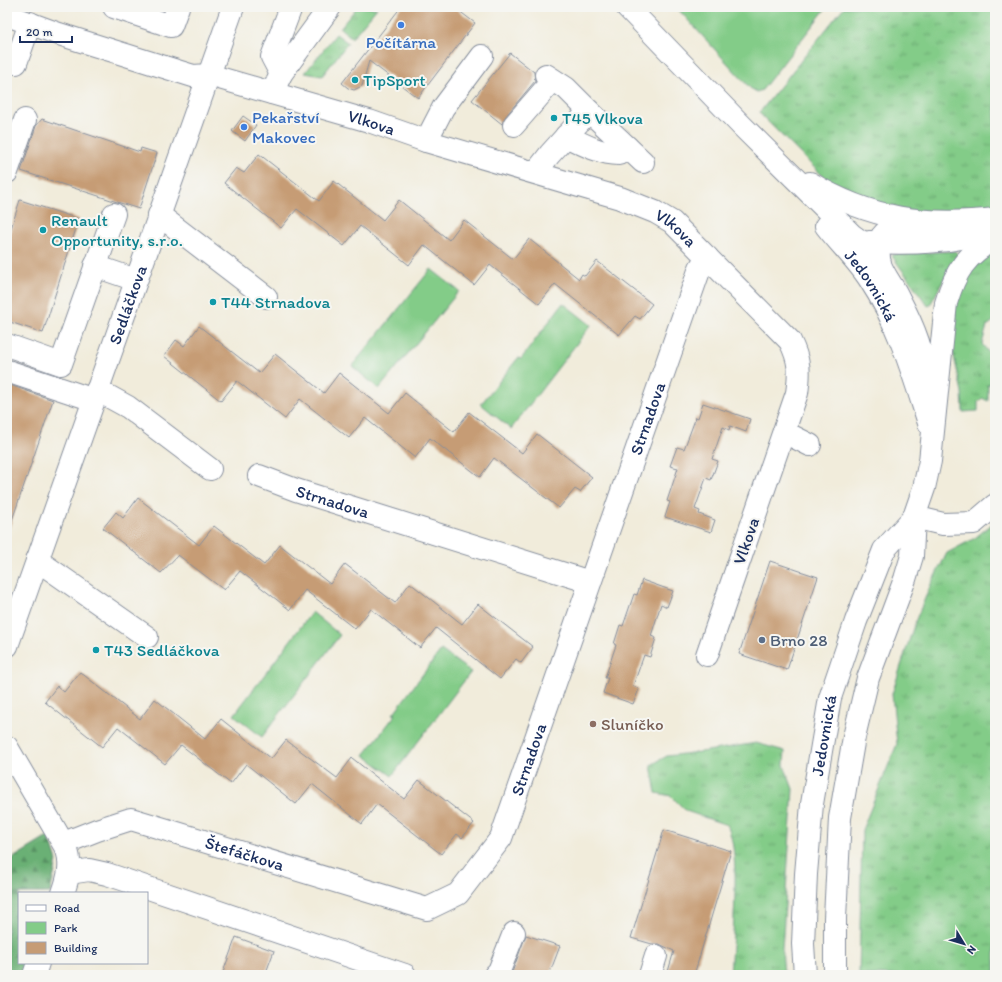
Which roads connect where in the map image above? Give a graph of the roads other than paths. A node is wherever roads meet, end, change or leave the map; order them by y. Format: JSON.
{"nodes":[{"id":1,"x":178,"y":7,"type":"edge"},
{"id":2,"x":233,"y":7,"type":"edge"},
{"id":3,"x":291,"y":7,"type":"edge"},
{"id":4,"x":330,"y":7,"type":"edge"},
{"id":5,"x":627,"y":7,"type":"edge"},
{"id":6,"x":116,"y":9,"type":"edge"},
{"id":7,"x":7,"y":15,"type":"edge"},
{"id":8,"x":30,"y":23,"type":"junction"},
{"id":9,"x":482,"y":56,"type":"dead end"},
{"id":10,"x":7,"y":60,"type":"edge"},
{"id":11,"x":209,"y":75,"type":"junction"},
{"id":12,"x":277,"y":83,"type":"junction"},
{"id":13,"x":589,"y":111,"type":"junction"},
{"id":14,"x":24,"y":120,"type":"dead end"},
{"id":15,"x":514,"y":125,"type":"dead end"},
{"id":16,"x":566,"y":136,"type":"junction"},
{"id":17,"x":426,"y":141,"type":"junction"},
{"id":18,"x":627,"y":147,"type":"junction"},
{"id":19,"x":775,"y":158,"type":"junction"},
{"id":20,"x":643,"y":162,"type":"dead end"},
{"id":21,"x":7,"y":172,"type":"edge"},
{"id":22,"x":536,"y":172,"type":"junction"},
{"id":23,"x":114,"y":214,"type":"dead end"},
{"id":24,"x":159,"y":215,"type":"junction"},
{"id":25,"x":995,"y":220,"type":"edge"},
{"id":26,"x":928,"y":222,"type":"junction"},
{"id":27,"x":995,"y":230,"type":"edge"},
{"id":28,"x":995,"y":239,"type":"edge"},
{"id":29,"x":880,"y":253,"type":"junction"},
{"id":30,"x":707,"y":257,"type":"junction"},
{"id":31,"x":95,"y":266,"type":"junction"},
{"id":32,"x":136,"y":280,"type":"junction"},
{"id":33,"x":266,"y":297,"type":"dead end"},
{"id":34,"x":7,"y":345,"type":"edge"},
{"id":35,"x":7,"y":371,"type":"edge"},
{"id":36,"x":96,"y":395,"type":"junction"},
{"id":37,"x":784,"y":432,"type":"junction"},
{"id":38,"x":932,"y":433,"type":"junction"},
{"id":39,"x":810,"y":445,"type":"dead end"},
{"id":40,"x":210,"y":469,"type":"dead end"},
{"id":41,"x":259,"y":476,"type":"dead end"},
{"id":42,"x":995,"y":505,"type":"edge"},
{"id":43,"x":914,"y":517,"type":"junction"},
{"id":44,"x":38,"y":560,"type":"junction"},
{"id":45,"x":590,"y":582,"type":"junction"},
{"id":46,"x":147,"y":638,"type":"dead end"},
{"id":47,"x":7,"y":646,"type":"edge"},
{"id":48,"x":707,"y":655,"type":"dead end"},
{"id":49,"x":7,"y":747,"type":"edge"},
{"id":50,"x":64,"y":843,"type":"junction"},
{"id":51,"x":66,"y":883,"type":"edge"},
{"id":52,"x":427,"y":909,"type":"joint"},
{"id":53,"x":514,"y":933,"type":"dead end"},
{"id":54,"x":38,"y":964,"type":"edge"},
{"id":55,"x":34,"y":975,"type":"edge"},
{"id":56,"x":405,"y":975,"type":"edge"},
{"id":57,"x":495,"y":975,"type":"edge"},
{"id":58,"x":805,"y":975,"type":"edge"},
{"id":59,"x":835,"y":975,"type":"edge"}],
"edges":[{"from":1,"to":6,"type":"street"},
{"from":2,"to":11,"type":"street","name":"Sedláčkova"},
{"from":3,"to":12,"type":"street"},
{"from":4,"to":12,"type":"street"},
{"from":5,"to":19,"type":"street","name":"Jedovnická"},
{"from":7,"to":8,"type":"street"},
{"from":8,"to":10,"type":"street"},
{"from":8,"to":11,"type":"street"},
{"from":9,"to":17,"type":"street"},
{"from":11,"to":12,"type":"street","name":"Vlkova"},
{"from":11,"to":24,"type":"street","name":"Sedláčkova"},
{"from":12,"to":17,"type":"street","name":"Vlkova"},
{"from":13,"to":15,"type":"street"},
{"from":13,"to":16,"type":"street"},
{"from":13,"to":18,"type":"street"},
{"from":14,"to":21,"type":"street"},
{"from":16,"to":18,"type":"street"},
{"from":16,"to":22,"type":"street"},
{"from":17,"to":22,"type":"street","name":"Vlkova"},
{"from":18,"to":20,"type":"street"},
{"from":19,"to":26,"type":"street"},
{"from":19,"to":29,"type":"street","name":"Jedovnická"},
{"from":19,"to":38,"type":"street","name":"Jedovnická"},
{"from":22,"to":30,"type":"street","name":"Vlkova"},
{"from":23,"to":31,"type":"street"},
{"from":24,"to":32,"type":"street","name":"Sedláčkova"},
{"from":24,"to":33,"type":"street"},
{"from":25,"to":26,"type":"street"},
{"from":26,"to":29,"type":"street","name":"Jedovnická"},
{"from":27,"to":29,"type":"street"},
{"from":28,"to":38,"type":"street","name":"Jedovnická"},
{"from":29,"to":38,"type":"street","name":"Jedovnická"},
{"from":30,"to":37,"type":"street","name":"Vlkova"},
{"from":30,"to":45,"type":"street","name":"Strnadova"},
{"from":31,"to":32,"type":"street"},
{"from":31,"to":34,"type":"street"},
{"from":32,"to":36,"type":"street","name":"Sedláčkova"},
{"from":35,"to":36,"type":"street"},
{"from":36,"to":40,"type":"street"},
{"from":36,"to":44,"type":"street","name":"Sedláčkova"},
{"from":37,"to":39,"type":"street"},
{"from":37,"to":48,"type":"street","name":"Vlkova"},
{"from":38,"to":43,"type":"street","name":"Jedovnická"},
{"from":41,"to":45,"type":"street","name":"Strnadova"},
{"from":42,"to":43,"type":"street"},
{"from":43,"to":58,"type":"street","name":"Jedovnická"},
{"from":43,"to":59,"type":"street","name":"Jedovnická"},
{"from":44,"to":46,"type":"street"},
{"from":44,"to":47,"type":"street","name":"Sedláčkova"},
{"from":45,"to":52,"type":"street","name":"Strnadova"},
{"from":49,"to":50,"type":"street"},
{"from":50,"to":51,"type":"street"},
{"from":50,"to":52,"type":"street","name":"Štefáčkova"},
{"from":51,"to":56,"type":"street"},
{"from":53,"to":57,"type":"street"},
{"from":54,"to":55,"type":"street"}]}
